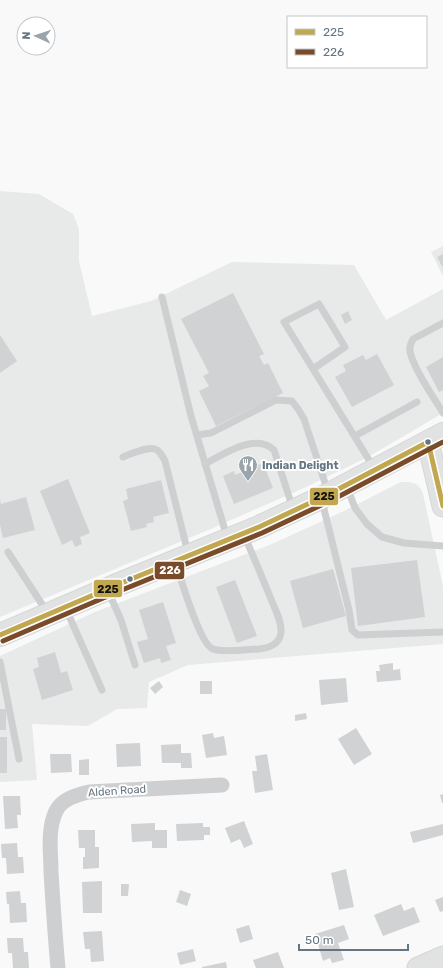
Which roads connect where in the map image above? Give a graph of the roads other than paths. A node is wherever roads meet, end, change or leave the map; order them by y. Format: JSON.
{"nodes":[{"id":1,"x":162,"y":297,"type":"dead end"},
{"id":2,"x":443,"y":323,"type":"edge"},
{"id":3,"x":313,"y":370,"type":"junction"},
{"id":4,"x":417,"y":402,"type":"dead end"},
{"id":5,"x":443,"y":413,"type":"edge"},
{"id":6,"x":197,"y":435,"type":"junction"},
{"id":7,"x":355,"y":436,"type":"junction"},
{"id":8,"x":436,"y":438,"type":"edge"},
{"id":9,"x":123,"y":457,"type":"dead end"},
{"id":10,"x":205,"y":464,"type":"junction"},
{"id":11,"x":376,"y":470,"type":"junction"},
{"id":12,"x":332,"y":492,"type":"junction"},
{"id":13,"x":442,"y":493,"type":"edge"},
{"id":14,"x":294,"y":511,"type":"junction"},
{"id":15,"x":236,"y":536,"type":"junction"},
{"id":16,"x":443,"y":546,"type":"edge"},
{"id":17,"x":8,"y":552,"type":"dead end"},
{"id":18,"x":182,"y":558,"type":"junction"},
{"id":19,"x":108,"y":589,"type":"junction"},
{"id":20,"x":57,"y":611,"type":"junction"},
{"id":21,"x":443,"y":632,"type":"edge"},
{"id":22,"x":0,"y":635,"type":"edge"},
{"id":23,"x":0,"y":662,"type":"edge"},
{"id":24,"x":134,"y":665,"type":"dead end"},
{"id":25,"x":102,"y":690,"type":"dead end"},
{"id":26,"x":3,"y":696,"type":"edge"},
{"id":27,"x":19,"y":759,"type":"dead end"},
{"id":28,"x":222,"y":785,"type":"dead end"},
{"id":29,"x":443,"y":958,"type":"edge"},
{"id":30,"x":58,"y":968,"type":"edge"},
{"id":31,"x":418,"y":968,"type":"edge"}],
"edges":[{"from":1,"to":6,"type":"lane"},
{"from":2,"to":5,"type":"lane"},
{"from":3,"to":3,"type":"lane"},
{"from":3,"to":7,"type":"lane"},
{"from":4,"to":7,"type":"lane"},
{"from":6,"to":10,"type":"lane"},
{"from":6,"to":12,"type":"lane"},
{"from":7,"to":11,"type":"lane"},
{"from":8,"to":11,"type":"main road"},
{"from":8,"to":13,"type":"street"},
{"from":9,"to":18,"type":"lane"},
{"from":10,"to":14,"type":"lane"},
{"from":10,"to":15,"type":"lane"},
{"from":11,"to":12,"type":"main road"},
{"from":12,"to":14,"type":"main road"},
{"from":12,"to":16,"type":"lane"},
{"from":12,"to":21,"type":"lane"},
{"from":14,"to":15,"type":"main road"},
{"from":15,"to":18,"type":"main road"},
{"from":15,"to":18,"type":"lane"},
{"from":17,"to":20,"type":"lane"},
{"from":18,"to":19,"type":"main road"},
{"from":19,"to":20,"type":"main road"},
{"from":19,"to":24,"type":"lane"},
{"from":20,"to":22,"type":"main road"},
{"from":20,"to":25,"type":"lane"},
{"from":23,"to":26,"type":"lane"},
{"from":26,"to":27,"type":"lane"},
{"from":28,"to":30,"type":"street","name":"Alden Road"},
{"from":29,"to":31,"type":"street"}]}
